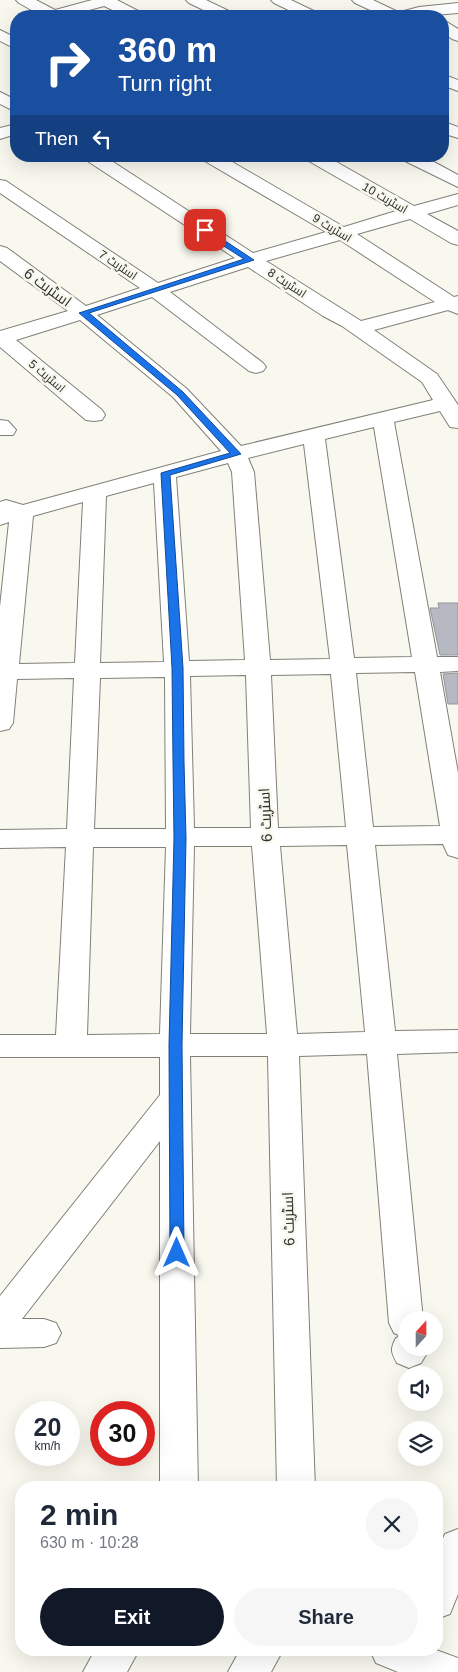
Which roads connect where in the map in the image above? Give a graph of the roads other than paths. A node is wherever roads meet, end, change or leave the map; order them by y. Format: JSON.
{"nodes":[{"id":1,"x":24,"y":0,"type":"edge"},
{"id":2,"x":105,"y":0,"type":"edge"},
{"id":3,"x":194,"y":0,"type":"edge"},
{"id":4,"x":279,"y":0,"type":"edge"},
{"id":5,"x":360,"y":0,"type":"edge"},
{"id":6,"x":42,"y":10,"type":"edge"},
{"id":7,"x":72,"y":10,"type":"edge"},
{"id":8,"x":125,"y":10,"type":"edge"},
{"id":9,"x":215,"y":10,"type":"edge"},
{"id":10,"x":300,"y":10,"type":"edge"},
{"id":11,"x":383,"y":10,"type":"edge"},
{"id":12,"x":101,"y":162,"type":"edge"},
{"id":13,"x":219,"y":162,"type":"edge"},
{"id":14,"x":323,"y":162,"type":"edge"},
{"id":15,"x":420,"y":162,"type":"edge"},
{"id":16,"x":458,"y":182,"type":"edge"},
{"id":17,"x":0,"y":185,"type":"edge"},
{"id":18,"x":458,"y":199,"type":"edge"},
{"id":19,"x":412,"y":213,"type":"junction"},
{"id":20,"x":342,"y":233,"type":"junction"},
{"id":21,"x":458,"y":239,"type":"edge"},
{"id":22,"x":0,"y":252,"type":"edge"},
{"id":23,"x":250,"y":260,"type":"junction"},
{"id":24,"x":155,"y":290,"type":"junction"},
{"id":25,"x":456,"y":305,"type":"edge"},
{"id":26,"x":83,"y":313,"type":"junction"},
{"id":27,"x":357,"y":328,"type":"junction"},
{"id":28,"x":1,"y":338,"type":"edge"},
{"id":29,"x":256,"y":367,"type":"dead end"},
{"id":30,"x":446,"y":403,"type":"junction"},
{"id":31,"x":94,"y":415,"type":"dead end"},
{"id":32,"x":383,"y":418,"type":"junction"},
{"id":33,"x":458,"y":422,"type":"edge"},
{"id":34,"x":314,"y":435,"type":"junction"},
{"id":35,"x":236,"y":454,"type":"junction"},
{"id":36,"x":166,"y":473,"type":"junction"},
{"id":37,"x":95,"y":492,"type":"junction"},
{"id":38,"x":7,"y":512,"type":"edge"},
{"id":39,"x":427,"y":664,"type":"junction"},
{"id":40,"x":458,"y":664,"type":"edge"},
{"id":41,"x":343,"y":666,"type":"junction"},
{"id":42,"x":258,"y":667,"type":"junction"},
{"id":43,"x":177,"y":668,"type":"junction"},
{"id":44,"x":87,"y":670,"type":"junction"},
{"id":45,"x":3,"y":672,"type":"edge"},
{"id":46,"x":0,"y":723,"type":"edge"},
{"id":47,"x":361,"y":836,"type":"junction"},
{"id":48,"x":265,"y":837,"type":"junction"},
{"id":49,"x":180,"y":838,"type":"junction"},
{"id":50,"x":0,"y":839,"type":"edge"},
{"id":51,"x":79,"y":839,"type":"junction"},
{"id":52,"x":457,"y":840,"type":"edge"},
{"id":53,"x":458,"y":1041,"type":"edge"},
{"id":54,"x":382,"y":1043,"type":"junction"},
{"id":55,"x":175,"y":1045,"type":"junction"},
{"id":56,"x":283,"y":1045,"type":"junction"},
{"id":57,"x":0,"y":1046,"type":"edge"},
{"id":58,"x":70,"y":1046,"type":"junction"},
{"id":59,"x":176,"y":1097,"type":"junction"},
{"id":60,"x":405,"y":1311,"type":"edge"},
{"id":61,"x":0,"y":1322,"type":"edge"},
{"id":62,"x":44,"y":1333,"type":"dead end"},
{"id":63,"x":0,"y":1334,"type":"edge"},
{"id":64,"x":179,"y":1481,"type":"edge"},
{"id":65,"x":296,"y":1481,"type":"edge"},
{"id":66,"x":458,"y":1546,"type":"edge"},
{"id":67,"x":443,"y":1584,"type":"edge"},
{"id":68,"x":115,"y":1656,"type":"edge"},
{"id":69,"x":258,"y":1656,"type":"edge"},
{"id":70,"x":103,"y":1672,"type":"edge"},
{"id":71,"x":248,"y":1672,"type":"edge"}],
"edges":[{"from":1,"to":6,"type":"street"},
{"from":2,"to":7,"type":"street"},
{"from":2,"to":8,"type":"street"},
{"from":3,"to":9,"type":"street"},
{"from":4,"to":10,"type":"street"},
{"from":5,"to":11,"type":"street"},
{"from":12,"to":23,"type":"street","name":"اسٹریٹ 8"},
{"from":13,"to":20,"type":"street","name":"اسٹریٹ 9"},
{"from":14,"to":19,"type":"street","name":"اسٹریٹ 10"},
{"from":15,"to":16,"type":"street"},
{"from":17,"to":24,"type":"street","name":"اسٹریٹ 7"},
{"from":18,"to":19,"type":"street"},
{"from":19,"to":20,"type":"street"},
{"from":19,"to":21,"type":"street","name":"اسٹریٹ 10"},
{"from":20,"to":23,"type":"street"},
{"from":20,"to":25,"type":"street","name":"اسٹریٹ 9"},
{"from":22,"to":26,"type":"street","name":"اسٹریٹ 6"},
{"from":23,"to":24,"type":"street"},
{"from":23,"to":27,"type":"street","name":"اسٹریٹ 8"},
{"from":24,"to":26,"type":"street"},
{"from":24,"to":29,"type":"street","name":"اسٹریٹ 7"},
{"from":25,"to":27,"type":"street"},
{"from":26,"to":28,"type":"street"},
{"from":26,"to":35,"type":"street","name":"اسٹریٹ 6"},
{"from":27,"to":30,"type":"street","name":"اسٹریٹ 8"},
{"from":28,"to":31,"type":"street","name":"اسٹریٹ 5"},
{"from":30,"to":32,"type":"street"},
{"from":30,"to":33,"type":"street","name":"اسٹریٹ 8"},
{"from":32,"to":34,"type":"street"},
{"from":32,"to":39,"type":"street"},
{"from":34,"to":35,"type":"street"},
{"from":34,"to":41,"type":"street"},
{"from":35,"to":36,"type":"street"},
{"from":35,"to":42,"type":"street","name":"اسٹریٹ 6"},
{"from":36,"to":37,"type":"street"},
{"from":36,"to":43,"type":"street"},
{"from":37,"to":38,"type":"street"},
{"from":37,"to":44,"type":"street"},
{"from":38,"to":45,"type":"street"},
{"from":39,"to":40,"type":"street"},
{"from":39,"to":41,"type":"street"},
{"from":39,"to":52,"type":"street"},
{"from":41,"to":42,"type":"street"},
{"from":41,"to":47,"type":"street"},
{"from":42,"to":43,"type":"street"},
{"from":42,"to":48,"type":"street","name":"اسٹریٹ 6"},
{"from":43,"to":44,"type":"street"},
{"from":43,"to":49,"type":"street"},
{"from":44,"to":45,"type":"street"},
{"from":44,"to":51,"type":"street"},
{"from":45,"to":46,"type":"street"},
{"from":47,"to":48,"type":"street"},
{"from":47,"to":52,"type":"street"},
{"from":47,"to":54,"type":"street"},
{"from":48,"to":49,"type":"street"},
{"from":48,"to":56,"type":"street","name":"اسٹریٹ 6"},
{"from":49,"to":51,"type":"street"},
{"from":49,"to":55,"type":"street"},
{"from":50,"to":51,"type":"street"},
{"from":51,"to":58,"type":"street"},
{"from":53,"to":54,"type":"street"},
{"from":54,"to":56,"type":"street"},
{"from":54,"to":60,"type":"street"},
{"from":55,"to":56,"type":"street"},
{"from":55,"to":58,"type":"street"},
{"from":55,"to":59,"type":"street"},
{"from":56,"to":65,"type":"street","name":"اسٹریٹ 6"},
{"from":57,"to":58,"type":"street"},
{"from":59,"to":61,"type":"street"},
{"from":59,"to":64,"type":"street"},
{"from":62,"to":63,"type":"street"},
{"from":66,"to":67,"type":"street"},
{"from":68,"to":70,"type":"street"},
{"from":69,"to":71,"type":"street"}]}
